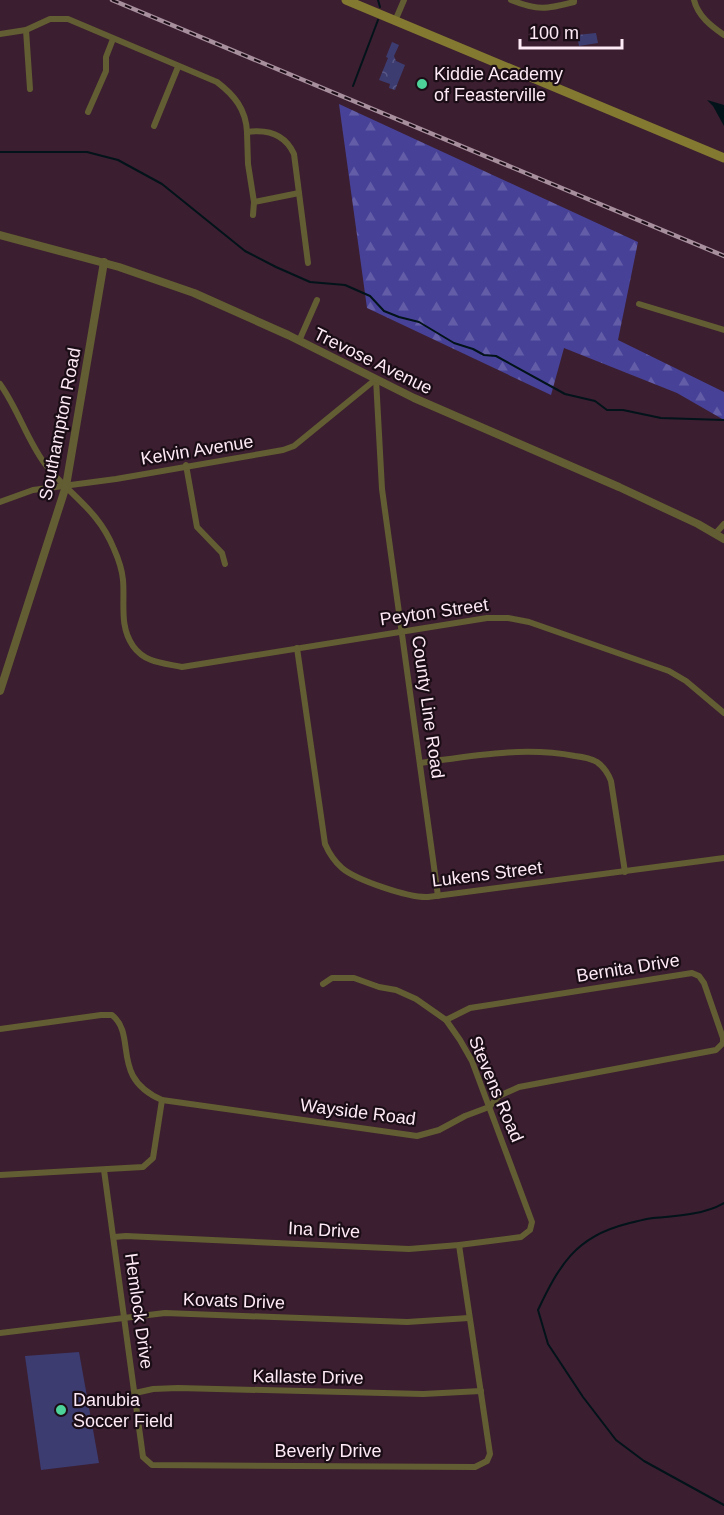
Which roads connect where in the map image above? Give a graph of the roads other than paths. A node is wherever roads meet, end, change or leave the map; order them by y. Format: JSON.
{"nodes":[{"id":1,"x":346,"y":0,"type":"edge"},
{"id":2,"x":404,"y":0,"type":"edge"},
{"id":3,"x":511,"y":0,"type":"edge"},
{"id":4,"x":694,"y":0,"type":"edge"},
{"id":5,"x":574,"y":1,"type":"edge"},
{"id":6,"x":395,"y":21,"type":"junction"},
{"id":7,"x":26,"y":30,"type":"junction"},
{"id":8,"x":0,"y":34,"type":"edge"},
{"id":9,"x":724,"y":35,"type":"edge"},
{"id":10,"x":113,"y":39,"type":"junction"},
{"id":11,"x":178,"y":67,"type":"junction"},
{"id":12,"x":30,"y":89,"type":"dead end"},
{"id":13,"x":88,"y":112,"type":"dead end"},
{"id":14,"x":154,"y":126,"type":"dead end"},
{"id":15,"x":247,"y":132,"type":"junction"},
{"id":16,"x":724,"y":158,"type":"edge"},
{"id":17,"x":299,"y":193,"type":"junction"},
{"id":18,"x":254,"y":202,"type":"junction"},
{"id":19,"x":253,"y":215,"type":"dead end"},
{"id":20,"x":0,"y":235,"type":"edge"},
{"id":21,"x":104,"y":262,"type":"junction"},
{"id":22,"x":308,"y":263,"type":"dead end"},
{"id":23,"x":317,"y":300,"type":"dead end"},
{"id":24,"x":639,"y":304,"type":"dead end"},
{"id":25,"x":724,"y":330,"type":"edge"},
{"id":26,"x":299,"y":341,"type":"junction"},
{"id":27,"x":376,"y":379,"type":"junction"},
{"id":28,"x":0,"y":384,"type":"edge"},
{"id":29,"x":186,"y":465,"type":"junction"},
{"id":30,"x":66,"y":486,"type":"junction"},
{"id":31,"x":0,"y":502,"type":"edge"},
{"id":32,"x":724,"y":524,"type":"edge"},
{"id":33,"x":715,"y":534,"type":"junction"},
{"id":34,"x":724,"y":539,"type":"edge"},
{"id":35,"x":225,"y":564,"type":"dead end"},
{"id":36,"x":402,"y":632,"type":"junction"},
{"id":37,"x":297,"y":648,"type":"junction"},
{"id":38,"x":0,"y":691,"type":"edge"},
{"id":39,"x":724,"y":713,"type":"edge"},
{"id":40,"x":420,"y":763,"type":"junction"},
{"id":41,"x":724,"y":858,"type":"edge"},
{"id":42,"x":625,"y":872,"type":"junction"},
{"id":43,"x":438,"y":896,"type":"junction"},
{"id":44,"x":323,"y":984,"type":"dead end"},
{"id":45,"x":446,"y":1020,"type":"junction"},
{"id":46,"x":0,"y":1029,"type":"edge"},
{"id":47,"x":680,"y":1057,"type":"joint"},
{"id":48,"x":162,"y":1100,"type":"junction"},
{"id":49,"x":489,"y":1107,"type":"junction"},
{"id":50,"x":104,"y":1170,"type":"junction"},
{"id":51,"x":0,"y":1175,"type":"edge"},
{"id":52,"x":529,"y":1231,"type":"joint"},
{"id":53,"x":114,"y":1237,"type":"junction"},
{"id":54,"x":459,"y":1245,"type":"junction"},
{"id":55,"x":124,"y":1318,"type":"junction"},
{"id":56,"x":469,"y":1318,"type":"junction"},
{"id":57,"x":0,"y":1333,"type":"edge"},
{"id":58,"x":481,"y":1391,"type":"junction"},
{"id":59,"x":135,"y":1393,"type":"junction"},
{"id":60,"x":175,"y":1465,"type":"joint"}],
"edges":[{"from":1,"to":6,"type":"main road"},
{"from":2,"to":6,"type":"street"},
{"from":3,"to":5,"type":"street"},
{"from":4,"to":9,"type":"street"},
{"from":6,"to":16,"type":"main road"},
{"from":7,"to":8,"type":"street"},
{"from":7,"to":10,"type":"street"},
{"from":7,"to":12,"type":"street"},
{"from":10,"to":11,"type":"street"},
{"from":10,"to":13,"type":"street"},
{"from":11,"to":14,"type":"street"},
{"from":11,"to":15,"type":"street"},
{"from":15,"to":17,"type":"street"},
{"from":15,"to":18,"type":"street"},
{"from":17,"to":18,"type":"street"},
{"from":17,"to":22,"type":"street"},
{"from":18,"to":19,"type":"street"},
{"from":20,"to":21,"type":"street","name":"Trevose Avenue"},
{"from":21,"to":26,"type":"street","name":"Trevose Avenue"},
{"from":21,"to":30,"type":"street","name":"Southampton Road"},
{"from":23,"to":26,"type":"street"},
{"from":24,"to":25,"type":"street"},
{"from":26,"to":27,"type":"street","name":"Trevose Avenue"},
{"from":27,"to":29,"type":"street","name":"Kelvin Avenue"},
{"from":27,"to":33,"type":"street","name":"Trevose Avenue"},
{"from":27,"to":36,"type":"street","name":"County Line Road"},
{"from":28,"to":30,"type":"street"},
{"from":29,"to":30,"type":"street","name":"Kelvin Avenue"},
{"from":29,"to":35,"type":"street"},
{"from":30,"to":31,"type":"street","name":"Kelvin Avenue"},
{"from":30,"to":37,"type":"street","name":"Peyton Street"},
{"from":30,"to":38,"type":"street","name":"Southampton Road"},
{"from":32,"to":33,"type":"street"},
{"from":33,"to":34,"type":"street","name":"Trevose Avenue"},
{"from":36,"to":37,"type":"street","name":"Peyton Street"},
{"from":36,"to":39,"type":"street","name":"Peyton Street"},
{"from":36,"to":40,"type":"street","name":"County Line Road"},
{"from":37,"to":43,"type":"street","name":"Lukens Street"},
{"from":40,"to":42,"type":"street"},
{"from":40,"to":43,"type":"street","name":"County Line Road"},
{"from":41,"to":42,"type":"street","name":"Lukens Street"},
{"from":42,"to":43,"type":"street","name":"Lukens Street"},
{"from":44,"to":45,"type":"street","name":"Stevens Road"},
{"from":45,"to":47,"type":"street","name":"Bernita Drive"},
{"from":45,"to":49,"type":"street","name":"Stevens Road"},
{"from":46,"to":48,"type":"street"},
{"from":47,"to":49,"type":"street","name":"Wayside Road"},
{"from":48,"to":49,"type":"street","name":"Wayside Road"},
{"from":48,"to":50,"type":"street"},
{"from":49,"to":52,"type":"street","name":"Stevens Road"},
{"from":50,"to":51,"type":"street"},
{"from":50,"to":53,"type":"street","name":"Hemlock Drive"},
{"from":52,"to":54,"type":"street","name":"Ina Drive"},
{"from":53,"to":54,"type":"street","name":"Ina Drive"},
{"from":53,"to":55,"type":"street","name":"Hemlock Drive"},
{"from":54,"to":56,"type":"street"},
{"from":55,"to":56,"type":"street","name":"Kovats Drive"},
{"from":55,"to":57,"type":"street","name":"Kovats Drive"},
{"from":55,"to":59,"type":"street","name":"Hemlock Drive"},
{"from":56,"to":58,"type":"street"},
{"from":58,"to":59,"type":"street","name":"Kallaste Drive"},
{"from":58,"to":60,"type":"street","name":"Beverly Drive"},
{"from":59,"to":60,"type":"street","name":"Hemlock Drive"}]}
